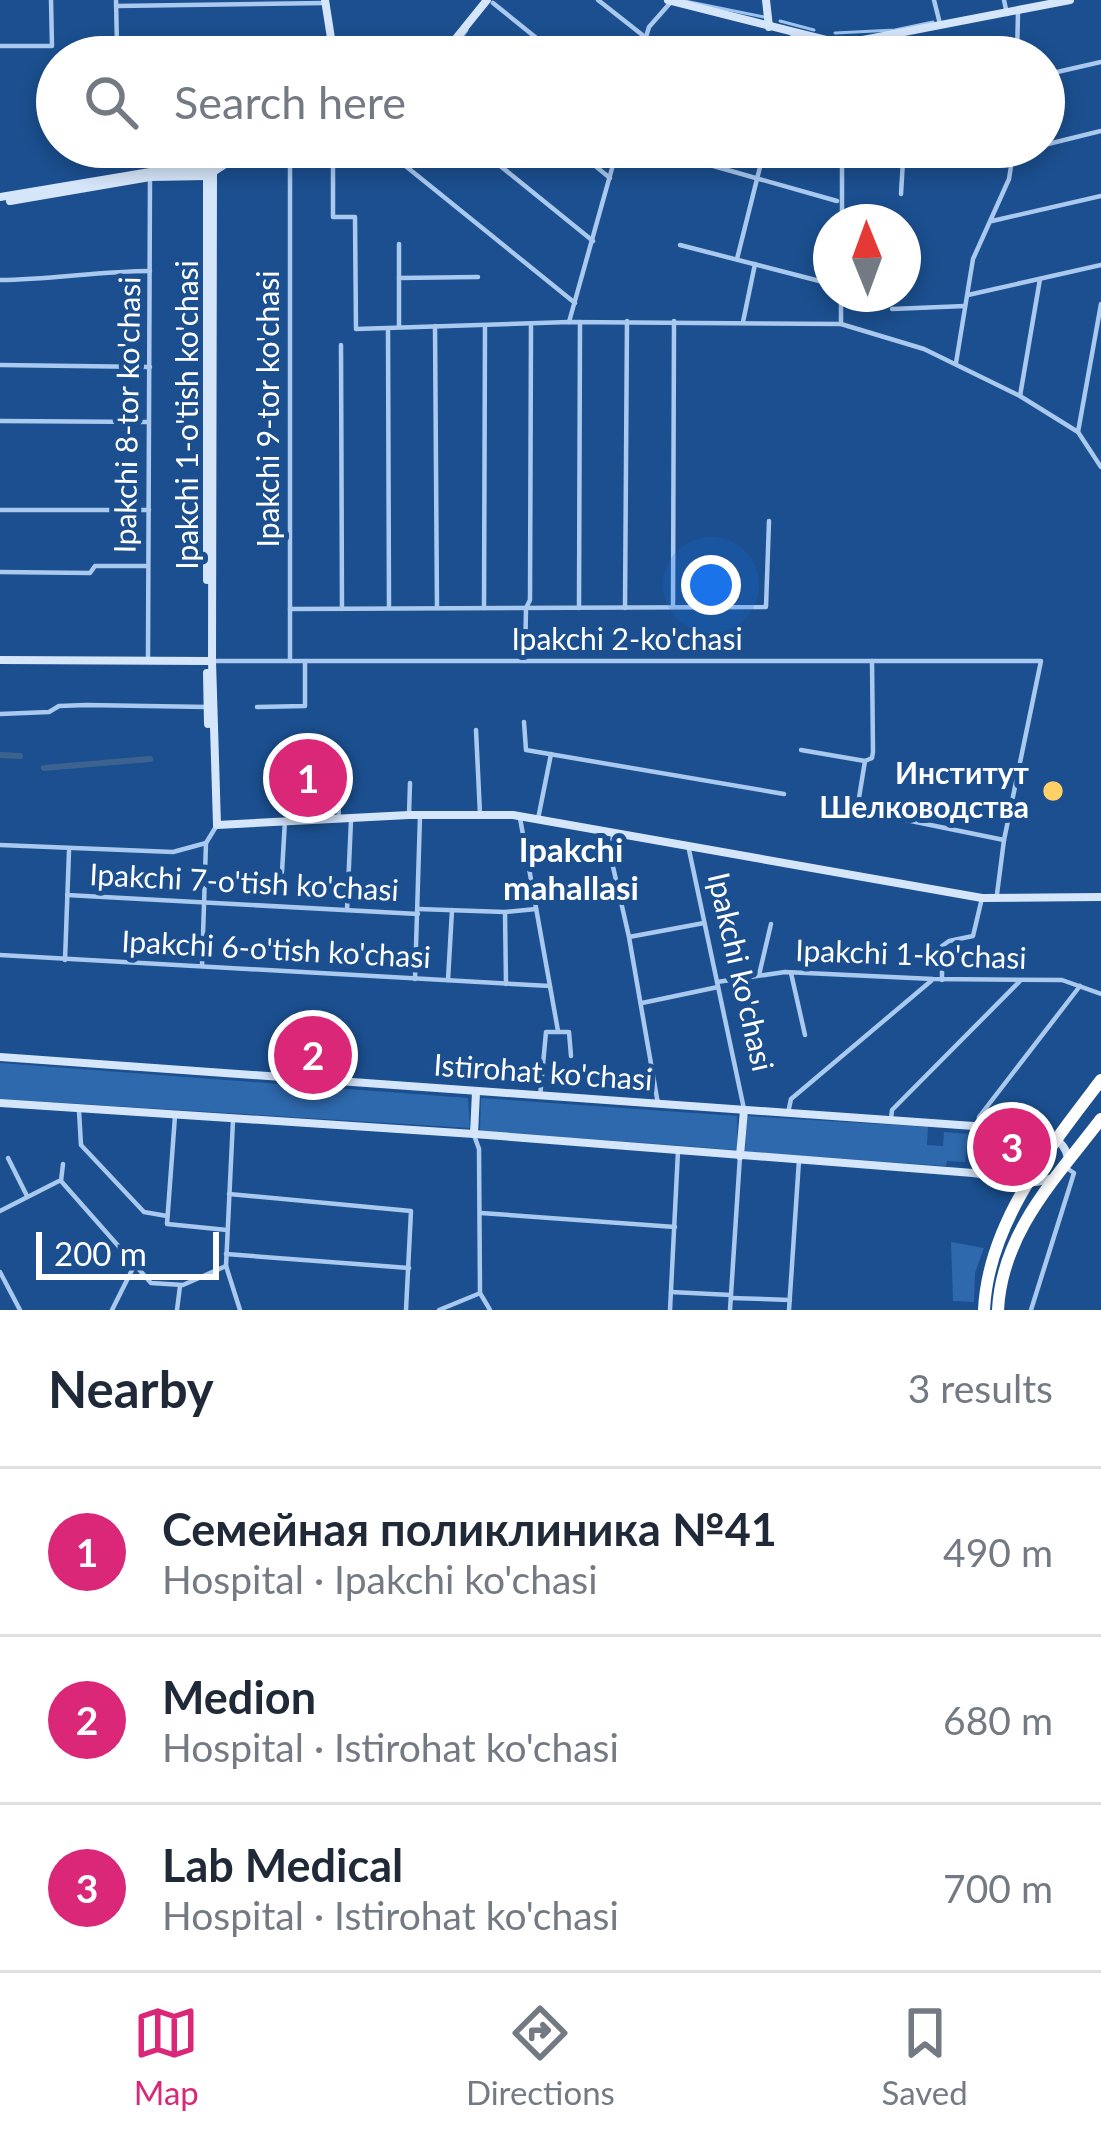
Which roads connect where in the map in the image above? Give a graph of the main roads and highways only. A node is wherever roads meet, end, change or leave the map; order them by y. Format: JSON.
{"nodes":[{"id":1,"x":766,"y":0,"type":"edge"},
{"id":2,"x":1070,"y":0,"type":"edge"},
{"id":3,"x":490,"y":1,"type":"edge"},
{"id":4,"x":669,"y":1,"type":"edge"},
{"id":5,"x":325,"y":2,"type":"edge"},
{"id":6,"x":770,"y":27,"type":"junction"},
{"id":7,"x":331,"y":36,"type":"edge"},
{"id":8,"x":459,"y":36,"type":"edge"},
{"id":9,"x":809,"y":36,"type":"edge"},
{"id":10,"x":892,"y":36,"type":"edge"},
{"id":11,"x":218,"y":168,"type":"edge"},
{"id":12,"x":210,"y":172,"type":"junction"},
{"id":13,"x":150,"y":174,"type":"junction"},
{"id":14,"x":0,"y":200,"type":"edge"},
{"id":15,"x":0,"y":660,"type":"edge"},
{"id":16,"x":210,"y":661,"type":"junction"},
{"id":17,"x":217,"y":825,"type":"joint"},
{"id":18,"x":1101,"y":897,"type":"edge"},
{"id":19,"x":0,"y":1057,"type":"edge"},
{"id":20,"x":1101,"y":1080,"type":"edge"},
{"id":21,"x":476,"y":1092,"type":"junction"},
{"id":22,"x":0,"y":1103,"type":"edge"},
{"id":23,"x":744,"y":1110,"type":"junction"},
{"id":24,"x":1101,"y":1119,"type":"edge"},
{"id":25,"x":474,"y":1134,"type":"junction"},
{"id":26,"x":1057,"y":1139,"type":"junction"},
{"id":27,"x":740,"y":1156,"type":"junction"},
{"id":28,"x":1063,"y":1167,"type":"junction"},
{"id":29,"x":1030,"y":1181,"type":"junction"},
{"id":30,"x":984,"y":1310,"type":"edge"},
{"id":31,"x":998,"y":1310,"type":"edge"}],
"edges":[{"from":1,"to":6,"type":"main road"},
{"from":2,"to":10,"type":"main road"},
{"from":3,"to":8,"type":"main road"},
{"from":4,"to":6,"type":"main road"},
{"from":5,"to":7,"type":"main road"},
{"from":6,"to":9,"type":"main road"},
{"from":11,"to":12,"type":"main road"},
{"from":12,"to":13,"type":"main road"},
{"from":12,"to":13,"type":"main road"},
{"from":12,"to":16,"type":"main road","name":"Ipakchi 1-o'tish ko'chasi"},
{"from":13,"to":14,"type":"main road"},
{"from":15,"to":16,"type":"main road"},
{"from":16,"to":17,"type":"main road","name":"Ipakchi 1-o'tish ko'chasi"},
{"from":17,"to":18,"type":"main road","name":"Ipakchi ko'chasi"},
{"from":19,"to":21,"type":"main road","name":"Istirohat ko'chasi"},
{"from":20,"to":26,"type":"highway"},
{"from":21,"to":23,"type":"main road","name":"Istirohat ko'chasi"},
{"from":21,"to":25,"type":"main road"},
{"from":22,"to":25,"type":"main road"},
{"from":23,"to":26,"type":"main road","name":"Istirohat ko'chasi"},
{"from":23,"to":27,"type":"main road"},
{"from":24,"to":28,"type":"highway"},
{"from":25,"to":27,"type":"main road"},
{"from":26,"to":28,"type":"main road"},
{"from":26,"to":29,"type":"highway"},
{"from":27,"to":29,"type":"main road"},
{"from":28,"to":29,"type":"main road"},
{"from":28,"to":31,"type":"highway"},
{"from":29,"to":30,"type":"highway"}]}
